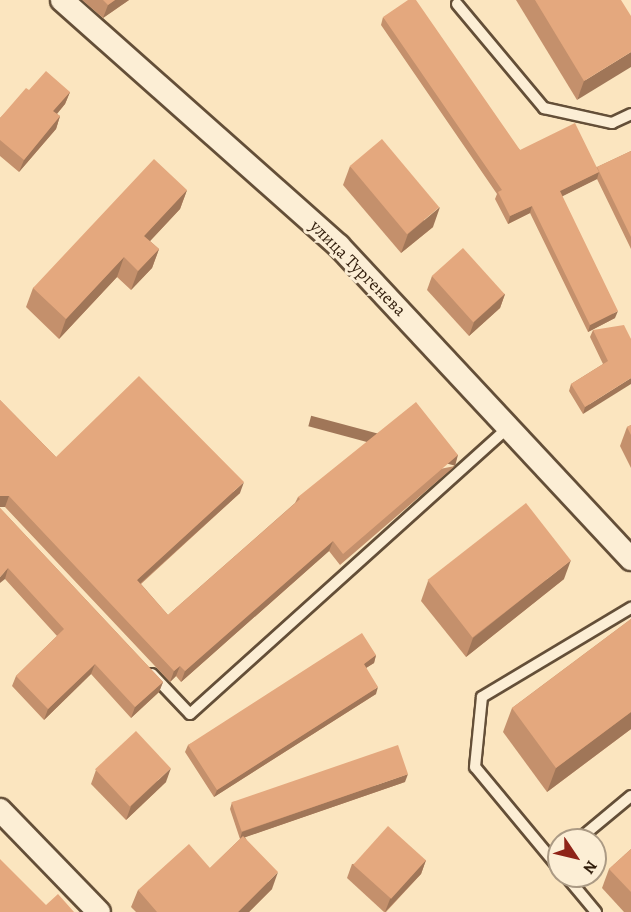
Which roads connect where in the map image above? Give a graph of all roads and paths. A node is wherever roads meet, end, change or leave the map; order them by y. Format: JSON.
{"nodes":[{"id":1,"x":62,"y":0,"type":"edge"},
{"id":2,"x":455,"y":1,"type":"edge"},
{"id":3,"x":631,"y":114,"type":"edge"},
{"id":4,"x":510,"y":426,"type":"junction"},
{"id":5,"x":631,"y":559,"type":"edge"},
{"id":6,"x":631,"y":608,"type":"edge"},
{"id":7,"x":142,"y":663,"type":"edge"},
{"id":8,"x":631,"y":796,"type":"edge"},
{"id":9,"x":0,"y":810,"type":"edge"},
{"id":10,"x":592,"y":828,"type":"edge"},
{"id":11,"x":547,"y":850,"type":"edge"},
{"id":12,"x":576,"y":888,"type":"edge"},
{"id":13,"x":99,"y":912,"type":"edge"},
{"id":14,"x":596,"y":912,"type":"edge"}],
"edges":[{"from":1,"to":4,"type":"street","name":"улица Тургенева"},
{"from":2,"to":3,"type":"lane"},
{"from":4,"to":5,"type":"street","name":"улица Тургенева"},
{"from":4,"to":7,"type":"lane"},
{"from":6,"to":11,"type":"lane"},
{"from":8,"to":10,"type":"lane"},
{"from":9,"to":13,"type":"street"},
{"from":12,"to":14,"type":"lane"}]}
